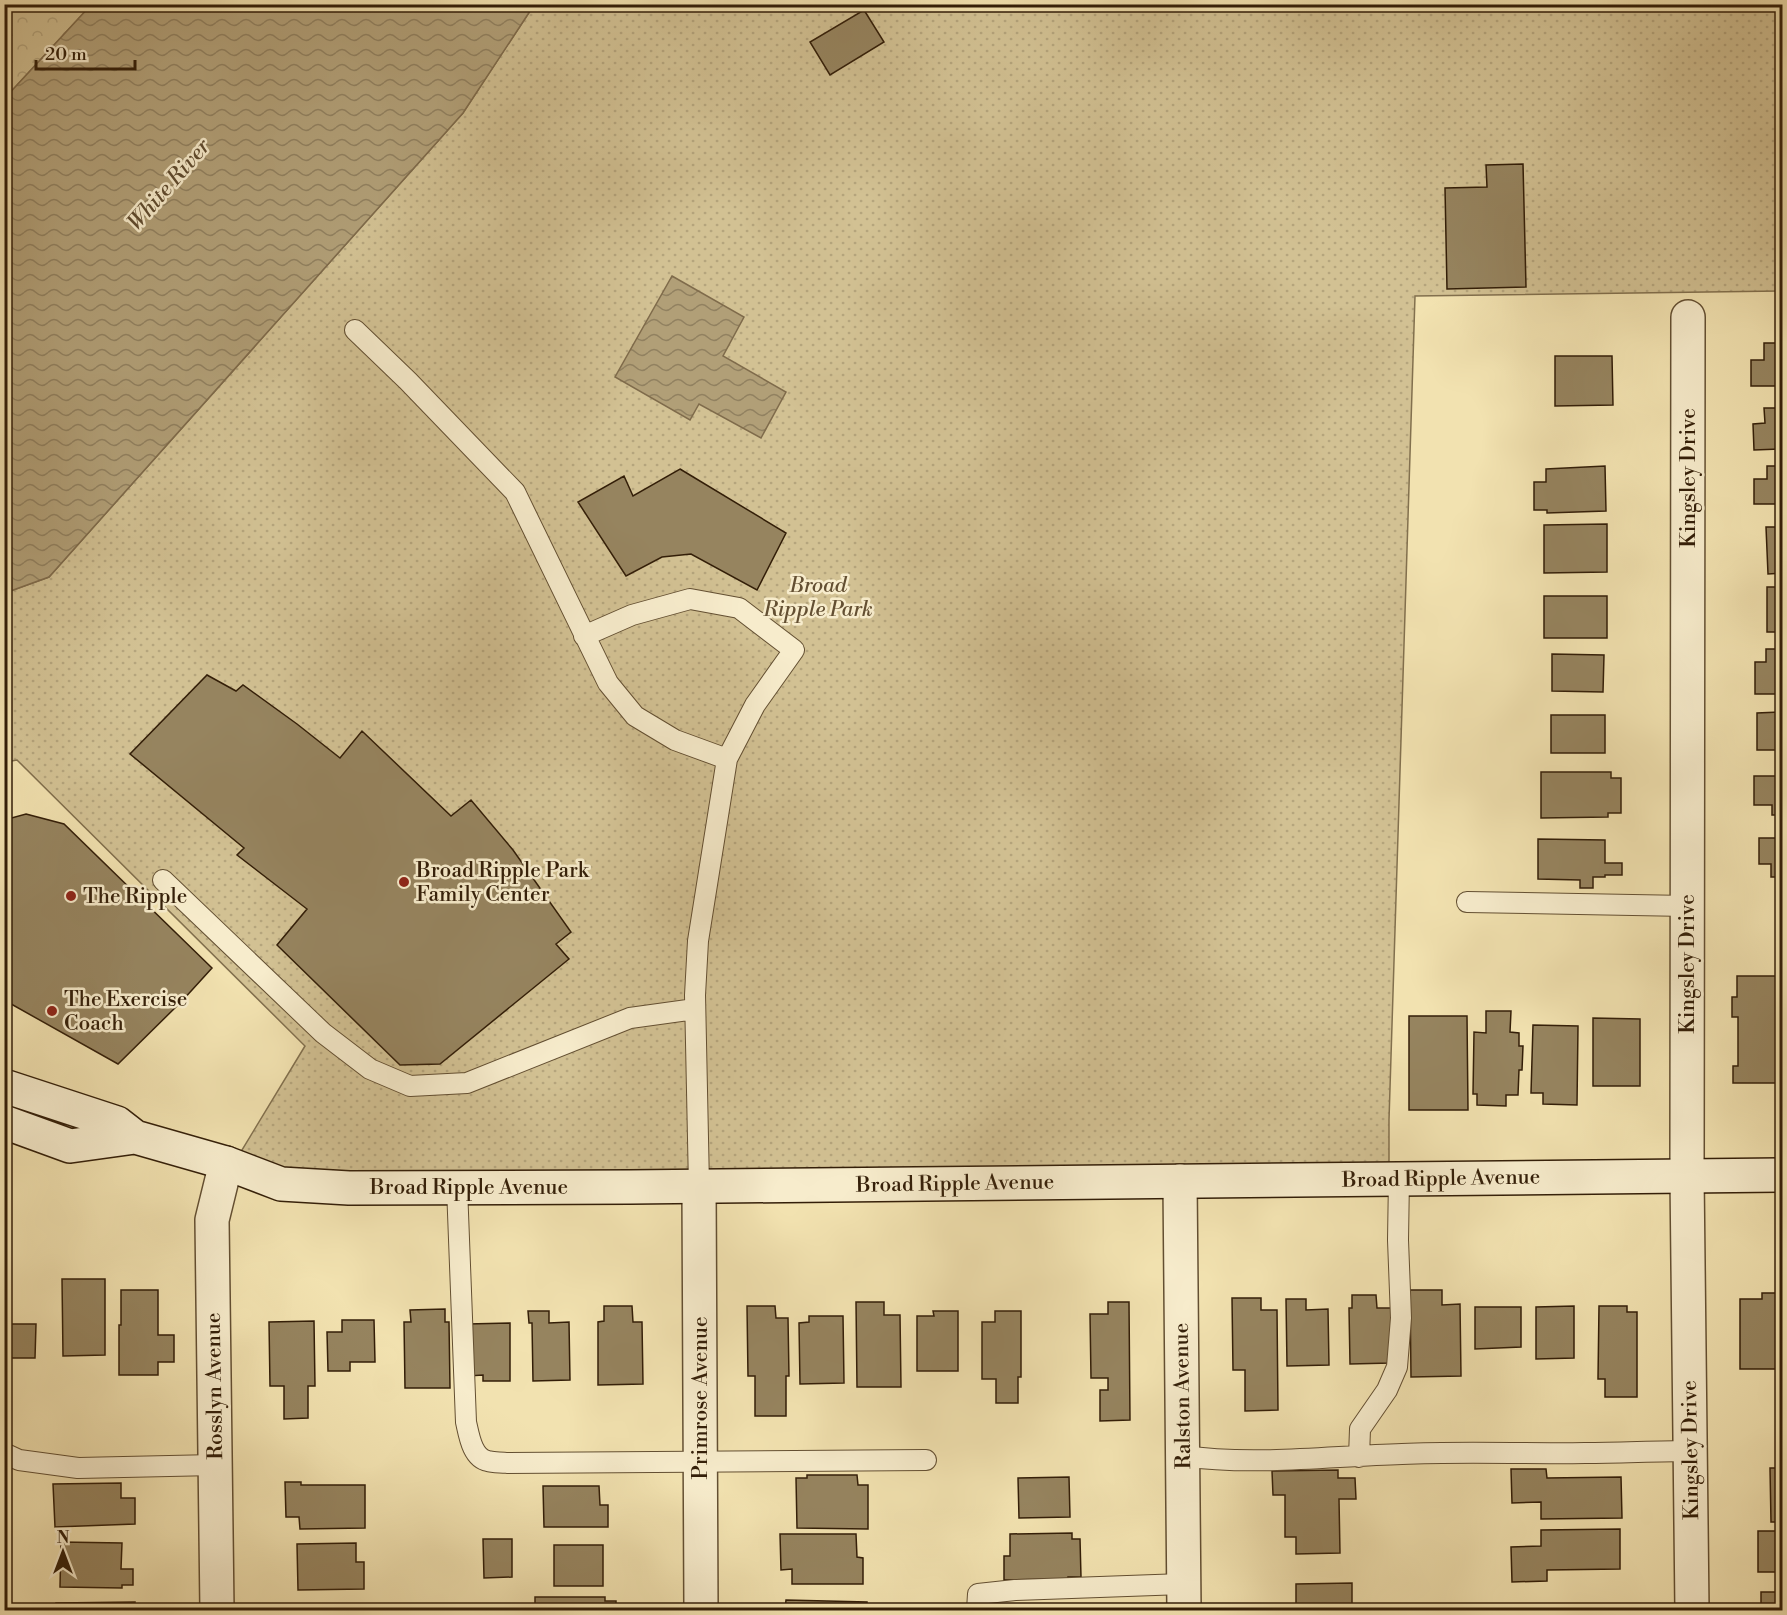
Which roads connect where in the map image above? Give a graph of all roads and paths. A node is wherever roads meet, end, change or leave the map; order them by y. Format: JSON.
{"nodes":[{"id":1,"x":1688,"y":317,"type":"dead end"},
{"id":2,"x":355,"y":330,"type":"dead end"},
{"id":3,"x":584,"y":636,"type":"junction"},
{"id":4,"x":727,"y":759,"type":"junction"},
{"id":5,"x":163,"y":880,"type":"dead end"},
{"id":6,"x":1467,"y":902,"type":"dead end"},
{"id":7,"x":1688,"y":906,"type":"junction"},
{"id":8,"x":695,"y":1009,"type":"junction"},
{"id":9,"x":4,"y":1086,"type":"edge"},
{"id":10,"x":4,"y":1122,"type":"edge"},
{"id":11,"x":135,"y":1137,"type":"junction"},
{"id":12,"x":226,"y":1163,"type":"junction"},
{"id":13,"x":1782,"y":1175,"type":"edge"},
{"id":14,"x":1688,"y":1176,"type":"junction"},
{"id":15,"x":1399,"y":1178,"type":"junction"},
{"id":16,"x":1180,"y":1180,"type":"junction"},
{"id":17,"x":699,"y":1186,"type":"junction"},
{"id":18,"x":457,"y":1187,"type":"junction"},
{"id":19,"x":1690,"y":1451,"type":"junction"},
{"id":20,"x":4,"y":1453,"type":"edge"},
{"id":21,"x":1183,"y":1456,"type":"junction"},
{"id":22,"x":1359,"y":1457,"type":"junction"},
{"id":23,"x":926,"y":1460,"type":"dead end"},
{"id":24,"x":700,"y":1461,"type":"junction"},
{"id":25,"x":215,"y":1465,"type":"junction"},
{"id":26,"x":1184,"y":1597,"type":"edge"},
{"id":27,"x":217,"y":1611,"type":"edge"},
{"id":28,"x":701,"y":1611,"type":"edge"},
{"id":29,"x":977,"y":1611,"type":"edge"},
{"id":30,"x":1692,"y":1611,"type":"edge"}],
"edges":[{"from":1,"to":7,"type":"street","name":"Kingsley Drive"},
{"from":2,"to":3,"type":"lane"},
{"from":3,"to":4,"type":"lane"},
{"from":3,"to":4,"type":"lane"},
{"from":4,"to":8,"type":"lane"},
{"from":5,"to":8,"type":"lane"},
{"from":6,"to":7,"type":"lane"},
{"from":7,"to":14,"type":"street","name":"Kingsley Drive"},
{"from":8,"to":17,"type":"lane"},
{"from":9,"to":11,"type":"street","name":"Broad Ripple Avenue"},
{"from":10,"to":11,"type":"street","name":"Broad Ripple Avenue"},
{"from":11,"to":12,"type":"street","name":"Broad Ripple Avenue"},
{"from":12,"to":18,"type":"street","name":"Broad Ripple Avenue"},
{"from":12,"to":25,"type":"street","name":"Rosslyn Avenue"},
{"from":13,"to":14,"type":"street","name":"Broad Ripple Avenue"},
{"from":14,"to":15,"type":"street","name":"Broad Ripple Avenue"},
{"from":14,"to":19,"type":"street","name":"Kingsley Drive"},
{"from":15,"to":16,"type":"street","name":"Broad Ripple Avenue"},
{"from":15,"to":22,"type":"lane"},
{"from":16,"to":17,"type":"street","name":"Broad Ripple Avenue"},
{"from":16,"to":21,"type":"street","name":"Ralston Avenue"},
{"from":17,"to":18,"type":"street","name":"Broad Ripple Avenue"},
{"from":17,"to":24,"type":"street","name":"Primrose Avenue"},
{"from":18,"to":24,"type":"lane"},
{"from":19,"to":22,"type":"lane"},
{"from":19,"to":30,"type":"street","name":"Kingsley Drive"},
{"from":20,"to":25,"type":"lane"},
{"from":21,"to":22,"type":"lane"},
{"from":21,"to":26,"type":"street","name":"Ralston Avenue"},
{"from":23,"to":24,"type":"lane"},
{"from":24,"to":28,"type":"street","name":"Primrose Avenue"},
{"from":25,"to":27,"type":"street","name":"Rosslyn Avenue"},
{"from":26,"to":29,"type":"lane"}]}
